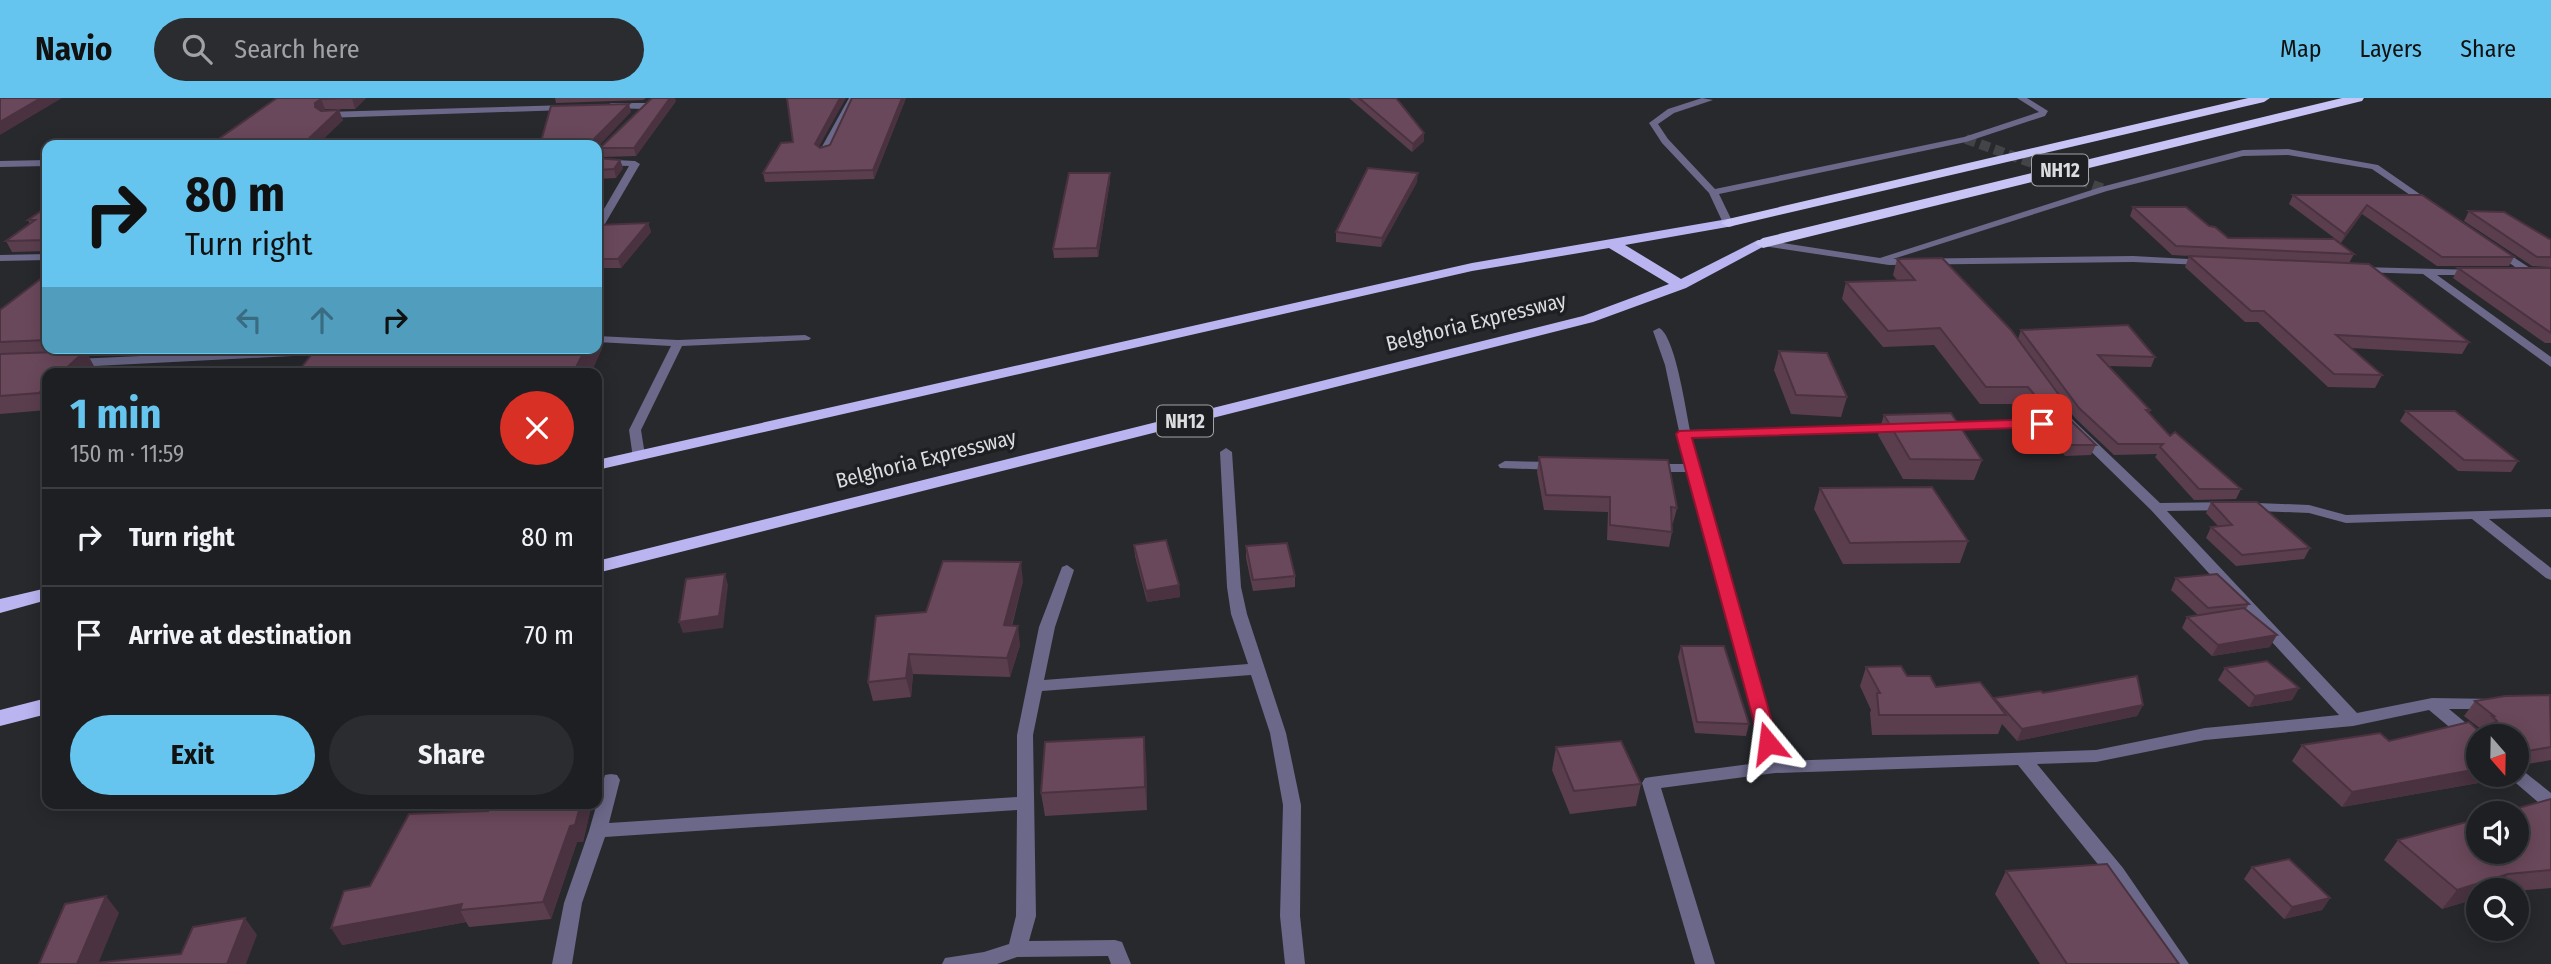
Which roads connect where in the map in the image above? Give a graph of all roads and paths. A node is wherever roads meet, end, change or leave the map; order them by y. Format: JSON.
{"nodes":[{"id":1,"x":654,"y":98,"type":"edge"},
{"id":2,"x":853,"y":98,"type":"edge"},
{"id":3,"x":1706,"y":98,"type":"edge"},
{"id":4,"x":2041,"y":98,"type":"edge"},
{"id":5,"x":2264,"y":98,"type":"edge"},
{"id":6,"x":2358,"y":98,"type":"edge"},
{"id":7,"x":2022,"y":99,"type":"edge"},
{"id":8,"x":645,"y":106,"type":"junction"},
{"id":9,"x":579,"y":107,"type":"edge"},
{"id":10,"x":605,"y":107,"type":"edge"},
{"id":11,"x":325,"y":115,"type":"edge"},
{"id":12,"x":635,"y":116,"type":"edge"},
{"id":13,"x":824,"y":152,"type":"edge"},
{"id":14,"x":602,"y":162,"type":"edge"},
{"id":15,"x":42,"y":163,"type":"edge"},
{"id":16,"x":0,"y":164,"type":"edge"},
{"id":17,"x":1713,"y":192,"type":"junction"},
{"id":18,"x":2441,"y":212,"type":"edge"},
{"id":19,"x":602,"y":220,"type":"edge"},
{"id":20,"x":1728,"y":223,"type":"junction"},
{"id":21,"x":1610,"y":242,"type":"junction"},
{"id":22,"x":2485,"y":242,"type":"edge"},
{"id":23,"x":1763,"y":243,"type":"junction"},
{"id":24,"x":42,"y":257,"type":"edge"},
{"id":25,"x":0,"y":258,"type":"edge"},
{"id":26,"x":1877,"y":260,"type":"junction"},
{"id":27,"x":2216,"y":263,"type":"edge"},
{"id":28,"x":2354,"y":270,"type":"edge"},
{"id":29,"x":2425,"y":271,"type":"junction"},
{"id":30,"x":2489,"y":272,"type":"edge"},
{"id":31,"x":2502,"y":272,"type":"edge"},
{"id":32,"x":1681,"y":285,"type":"junction"},
{"id":33,"x":1659,"y":331,"type":"dead end"},
{"id":34,"x":805,"y":338,"type":"dead end"},
{"id":35,"x":602,"y":339,"type":"edge"},
{"id":36,"x":677,"y":342,"type":"junction"},
{"id":37,"x":279,"y":354,"type":"edge"},
{"id":38,"x":66,"y":363,"type":"edge"},
{"id":39,"x":2551,"y":363,"type":"edge"},
{"id":40,"x":2040,"y":383,"type":"edge"},
{"id":41,"x":2069,"y":423,"type":"junction"},
{"id":42,"x":1684,"y":434,"type":"junction"},
{"id":43,"x":1226,"y":452,"type":"dead end"},
{"id":44,"x":638,"y":455,"type":"junction"},
{"id":45,"x":602,"y":464,"type":"edge"},
{"id":46,"x":1505,"y":465,"type":"dead end"},
{"id":47,"x":1572,"y":466,"type":"edge"},
{"id":48,"x":1639,"y":467,"type":"edge"},
{"id":49,"x":1692,"y":468,"type":"junction"},
{"id":50,"x":2157,"y":506,"type":"junction"},
{"id":51,"x":2551,"y":513,"type":"edge"},
{"id":52,"x":2474,"y":514,"type":"junction"},
{"id":53,"x":602,"y":567,"type":"edge"},
{"id":54,"x":1067,"y":570,"type":"dead end"},
{"id":55,"x":2551,"y":575,"type":"edge"},
{"id":56,"x":42,"y":595,"type":"edge"},
{"id":57,"x":0,"y":606,"type":"edge"},
{"id":58,"x":1256,"y":669,"type":"junction"},
{"id":59,"x":1035,"y":686,"type":"junction"},
{"id":60,"x":2511,"y":703,"type":"edge"},
{"id":61,"x":2432,"y":704,"type":"junction"},
{"id":62,"x":42,"y":707,"type":"edge"},
{"id":63,"x":0,"y":718,"type":"edge"},
{"id":64,"x":2353,"y":720,"type":"junction"},
{"id":65,"x":2466,"y":732,"type":"edge"},
{"id":66,"x":2022,"y":758,"type":"junction"},
{"id":67,"x":1775,"y":767,"type":"junction"},
{"id":68,"x":611,"y":780,"type":"dead end"},
{"id":69,"x":2529,"y":785,"type":"edge"},
{"id":70,"x":1026,"y":803,"type":"junction"},
{"id":71,"x":2551,"y":803,"type":"edge"},
{"id":72,"x":598,"y":831,"type":"junction"},
{"id":73,"x":1017,"y":949,"type":"junction"},
{"id":74,"x":562,"y":964,"type":"edge"},
{"id":75,"x":952,"y":964,"type":"edge"},
{"id":76,"x":1121,"y":964,"type":"edge"},
{"id":77,"x":1295,"y":964,"type":"edge"},
{"id":78,"x":1705,"y":964,"type":"edge"},
{"id":79,"x":2179,"y":964,"type":"edge"}],
"edges":[{"from":1,"to":8,"type":"street"},
{"from":2,"to":13,"type":"street"},
{"from":3,"to":17,"type":"street"},
{"from":4,"to":7,"type":"street"},
{"from":5,"to":20,"type":"highway","number":"NH12"},
{"from":6,"to":23,"type":"highway","name":"Belghoria Expressway","number":"NH12"},
{"from":7,"to":17,"type":"street"},
{"from":8,"to":10,"type":"street"},
{"from":8,"to":12,"type":"street"},
{"from":9,"to":11,"type":"street"},
{"from":14,"to":19,"type":"street"},
{"from":15,"to":16,"type":"street"},
{"from":17,"to":20,"type":"street"},
{"from":18,"to":26,"type":"street"},
{"from":20,"to":21,"type":"highway","number":"NH12"},
{"from":21,"to":32,"type":"highway"},
{"from":21,"to":44,"type":"highway","number":"NH12"},
{"from":22,"to":31,"type":"street"},
{"from":23,"to":26,"type":"street"},
{"from":23,"to":32,"type":"highway","name":"Belghoria Expressway","number":"NH12"},
{"from":24,"to":25,"type":"street"},
{"from":26,"to":27,"type":"street"},
{"from":28,"to":29,"type":"street"},
{"from":29,"to":30,"type":"street"},
{"from":29,"to":39,"type":"street"},
{"from":32,"to":53,"type":"highway","name":"Belghoria Expressway","number":"NH12"},
{"from":33,"to":42,"type":"street"},
{"from":34,"to":36,"type":"street"},
{"from":35,"to":36,"type":"street"},
{"from":36,"to":44,"type":"street"},
{"from":37,"to":38,"type":"street"},
{"from":40,"to":41,"type":"street"},
{"from":41,"to":42,"type":"street"},
{"from":41,"to":50,"type":"street"},
{"from":42,"to":49,"type":"street"},
{"from":43,"to":58,"type":"street"},
{"from":44,"to":45,"type":"highway","number":"NH12"},
{"from":46,"to":47,"type":"street"},
{"from":48,"to":49,"type":"street"},
{"from":49,"to":67,"type":"street"},
{"from":50,"to":52,"type":"street"},
{"from":50,"to":64,"type":"street"},
{"from":51,"to":52,"type":"street"},
{"from":52,"to":55,"type":"street"},
{"from":54,"to":59,"type":"street"},
{"from":56,"to":57,"type":"highway"},
{"from":58,"to":59,"type":"street"},
{"from":58,"to":77,"type":"street"},
{"from":59,"to":70,"type":"street"},
{"from":60,"to":61,"type":"street"},
{"from":61,"to":64,"type":"street"},
{"from":61,"to":65,"type":"street"},
{"from":62,"to":63,"type":"highway"},
{"from":64,"to":66,"type":"street"},
{"from":66,"to":67,"type":"street"},
{"from":66,"to":79,"type":"street"},
{"from":67,"to":78,"type":"street"},
{"from":68,"to":72,"type":"street"},
{"from":69,"to":71,"type":"street"},
{"from":70,"to":72,"type":"street"},
{"from":70,"to":73,"type":"street"},
{"from":72,"to":74,"type":"street"},
{"from":73,"to":75,"type":"street"},
{"from":73,"to":76,"type":"street"}]}
